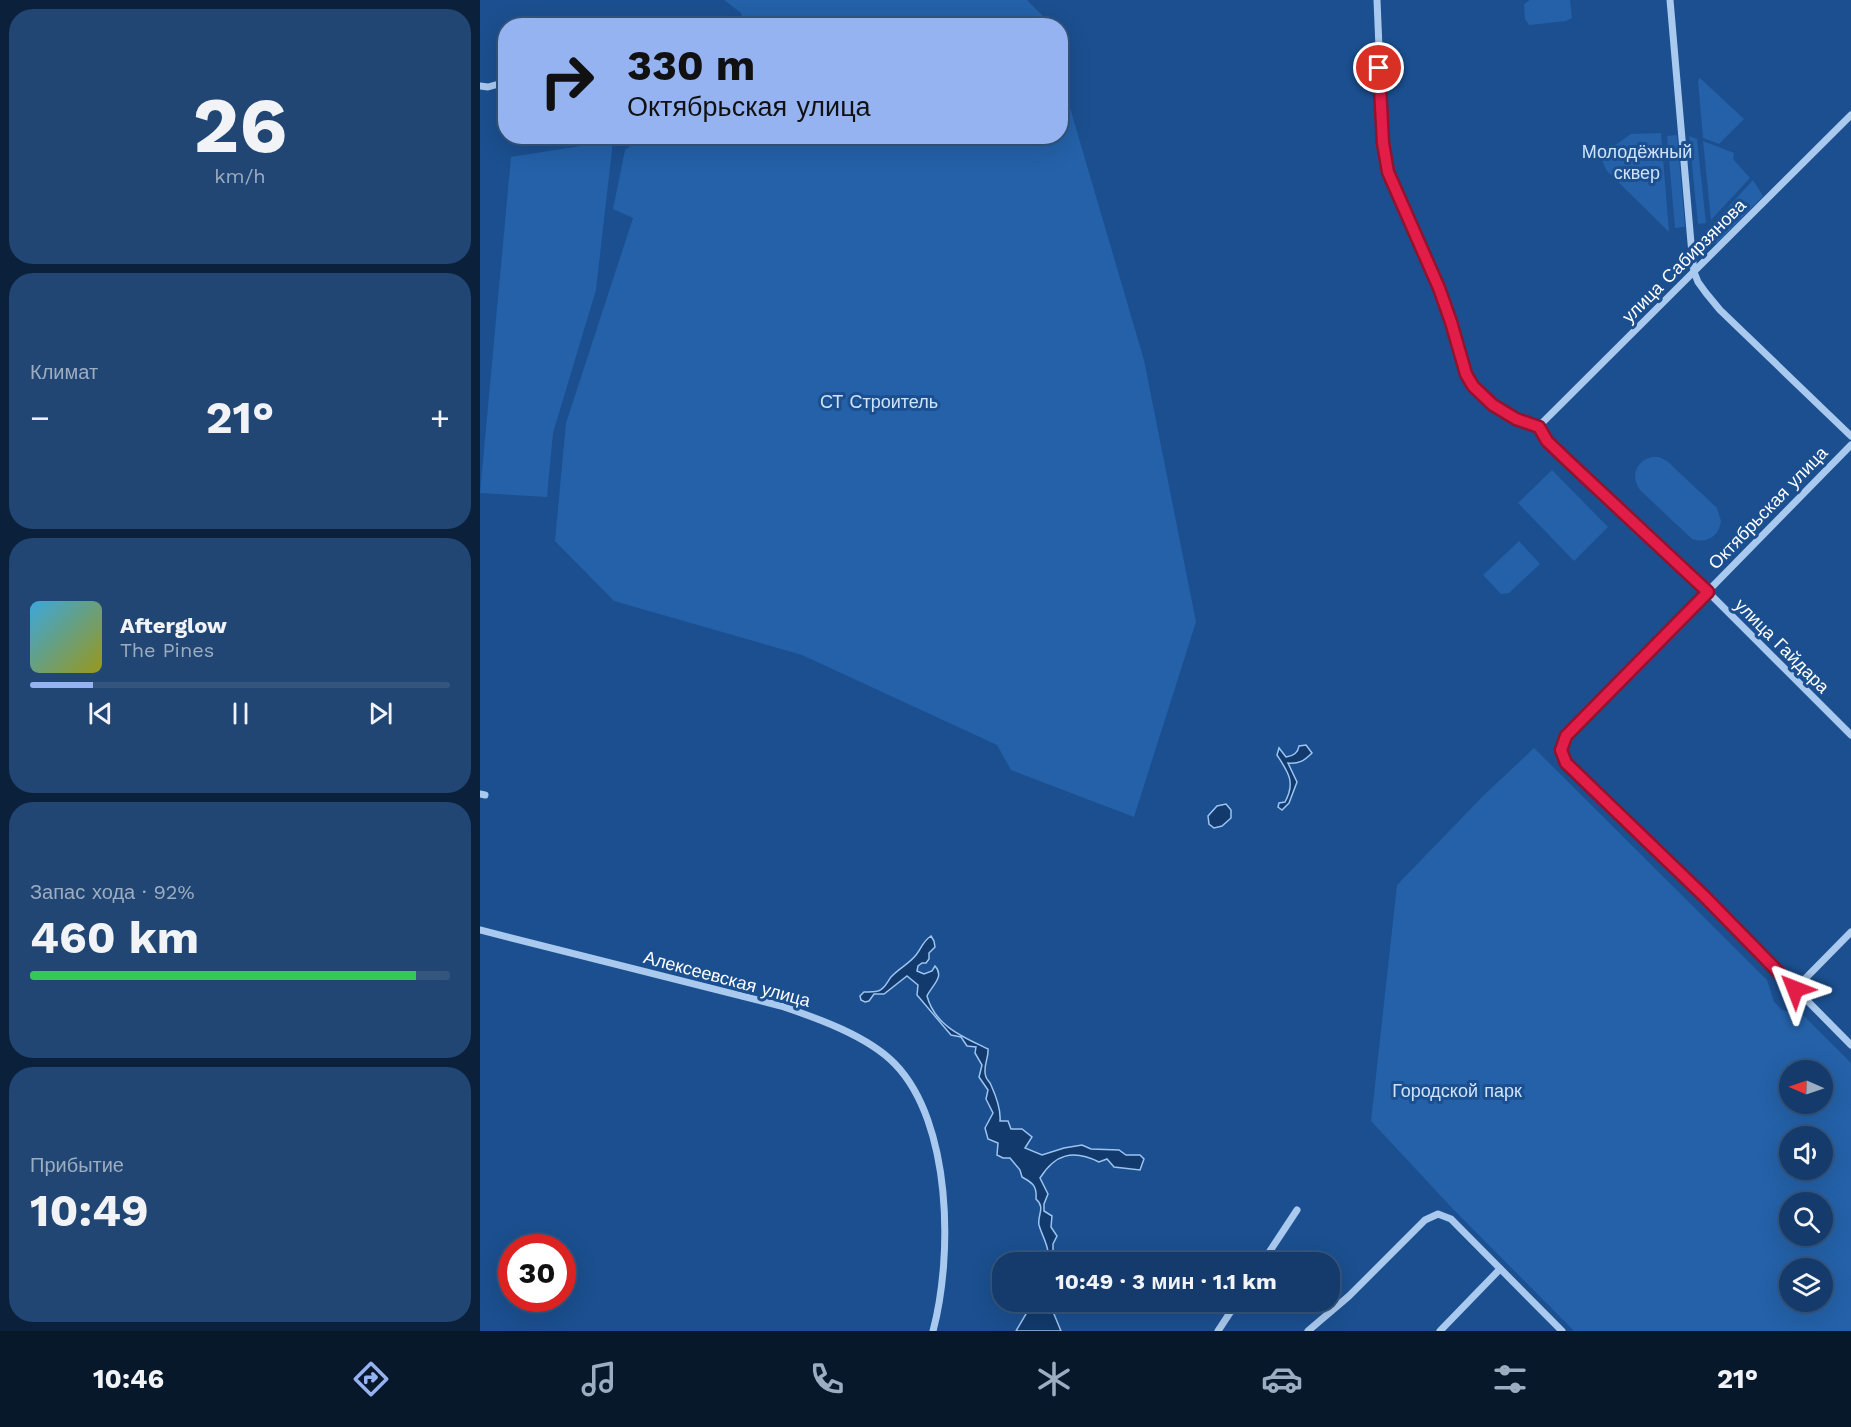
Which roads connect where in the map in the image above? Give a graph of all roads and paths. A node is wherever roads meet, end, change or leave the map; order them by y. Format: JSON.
{"nodes":[{"id":1,"x":1377,"y":0,"type":"edge"},
{"id":2,"x":1670,"y":0,"type":"edge"},
{"id":3,"x":498,"y":84,"type":"edge"},
{"id":4,"x":480,"y":86,"type":"edge"},
{"id":5,"x":1851,"y":115,"type":"edge"},
{"id":6,"x":1694,"y":272,"type":"junction"},
{"id":7,"x":1539,"y":427,"type":"junction"},
{"id":8,"x":1851,"y":436,"type":"edge"},
{"id":9,"x":1851,"y":445,"type":"edge"},
{"id":10,"x":1708,"y":592,"type":"junction"},
{"id":11,"x":1851,"y":735,"type":"edge"},
{"id":12,"x":480,"y":930,"type":"edge"},
{"id":13,"x":1851,"y":932,"type":"edge"},
{"id":14,"x":1795,"y":989,"type":"junction"},
{"id":15,"x":1851,"y":1046,"type":"edge"},
{"id":16,"x":1297,"y":1210,"type":"dead end"},
{"id":17,"x":1269,"y":1252,"type":"edge"},
{"id":18,"x":1500,"y":1269,"type":"junction"},
{"id":19,"x":1230,"y":1312,"type":"edge"},
{"id":20,"x":1557,"y":1329,"type":"edge"},
{"id":21,"x":933,"y":1331,"type":"edge"},
{"id":22,"x":1218,"y":1331,"type":"edge"},
{"id":23,"x":1308,"y":1331,"type":"edge"},
{"id":24,"x":1440,"y":1331,"type":"edge"}],
"edges":[{"from":1,"to":7,"type":"street"},
{"from":2,"to":6,"type":"street"},
{"from":3,"to":4,"type":"street"},
{"from":5,"to":6,"type":"street","name":"улица Сабирзянова"},
{"from":6,"to":7,"type":"street","name":"улица Сабирзянова"},
{"from":6,"to":8,"type":"street"},
{"from":7,"to":10,"type":"street","name":"улица Гайдара"},
{"from":9,"to":10,"type":"street","name":"Октябрьская улица"},
{"from":10,"to":11,"type":"street","name":"улица Гайдара"},
{"from":10,"to":14,"type":"street","name":"Октябрьская улица"},
{"from":12,"to":21,"type":"street","name":"Алексеевская улица"},
{"from":13,"to":14,"type":"street"},
{"from":14,"to":15,"type":"street"},
{"from":16,"to":17,"type":"street"},
{"from":18,"to":20,"type":"street"},
{"from":18,"to":23,"type":"street"},
{"from":18,"to":24,"type":"street"},
{"from":19,"to":22,"type":"street"}]}
